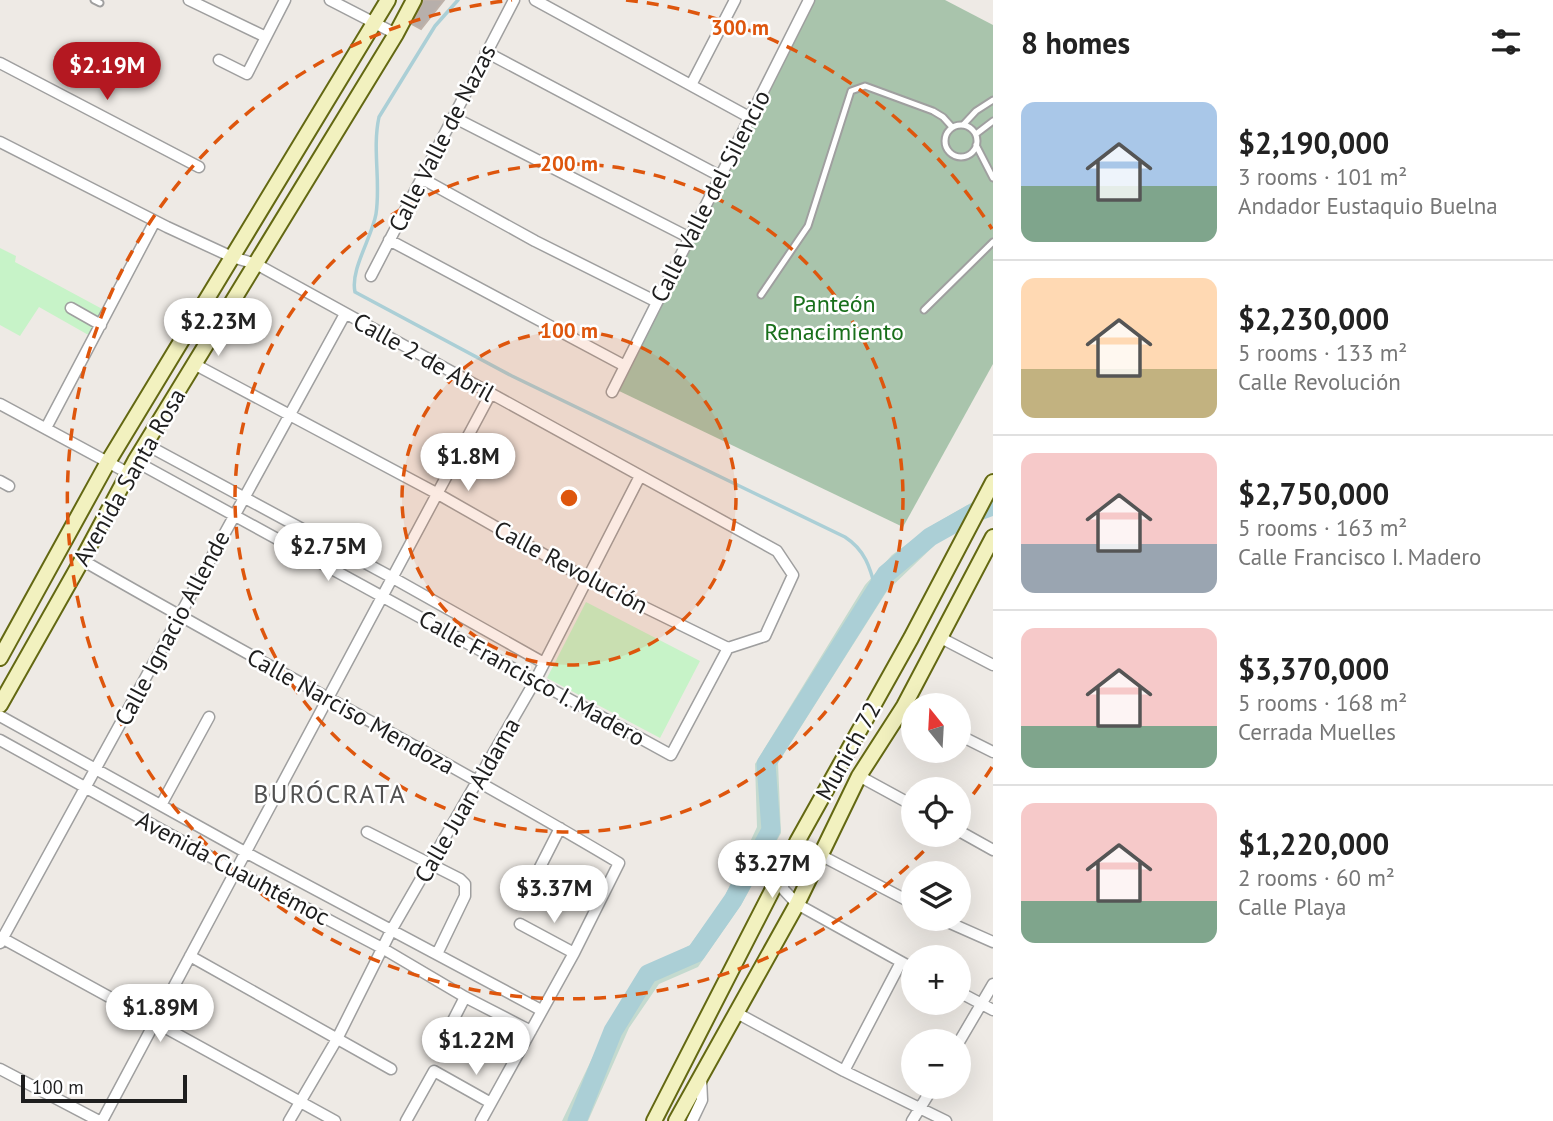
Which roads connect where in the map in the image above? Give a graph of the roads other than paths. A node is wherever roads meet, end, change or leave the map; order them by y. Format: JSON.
{"nodes":[{"id":1,"x":189,"y":0,"type":"edge"},
{"id":2,"x":285,"y":0,"type":"edge"},
{"id":3,"x":330,"y":0,"type":"edge"},
{"id":4,"x":388,"y":0,"type":"edge"},
{"id":5,"x":414,"y":0,"type":"edge"},
{"id":6,"x":514,"y":0,"type":"edge"},
{"id":7,"x":535,"y":0,"type":"edge"},
{"id":8,"x":736,"y":0,"type":"edge"},
{"id":9,"x":809,"y":0,"type":"edge"},
{"id":10,"x":376,"y":23,"type":"junction"},
{"id":11,"x":396,"y":34,"type":"junction"},
{"id":12,"x":266,"y":37,"type":"junction"},
{"id":13,"x":486,"y":52,"type":"junction"},
{"id":14,"x":219,"y":60,"type":"dead end"},
{"id":15,"x":0,"y":63,"type":"edge"},
{"id":16,"x":691,"y":85,"type":"junction"},
{"id":17,"x":993,"y":100,"type":"edge"},
{"id":18,"x":453,"y":117,"type":"junction"},
{"id":19,"x":749,"y":117,"type":"junction"},
{"id":20,"x":993,"y":121,"type":"edge"},
{"id":21,"x":963,"y":125,"type":"junction"},
{"id":22,"x":952,"y":127,"type":"junction"},
{"id":23,"x":976,"y":134,"type":"junction"},
{"id":24,"x":0,"y":142,"type":"edge"},
{"id":25,"x":976,"y":145,"type":"junction"},
{"id":26,"x":199,"y":167,"type":"dead end"},
{"id":27,"x":720,"y":176,"type":"junction"},
{"id":28,"x":421,"y":178,"type":"junction"},
{"id":29,"x":993,"y":178,"type":"edge"},
{"id":30,"x":155,"y":221,"type":"junction"},
{"id":31,"x":690,"y":238,"type":"junction"},
{"id":32,"x":389,"y":240,"type":"junction"},
{"id":33,"x":993,"y":242,"type":"edge"},
{"id":34,"x":232,"y":257,"type":"junction"},
{"id":35,"x":256,"y":264,"type":"junction"},
{"id":36,"x":371,"y":276,"type":"dead end"},
{"id":37,"x":761,"y":295,"type":"dead end"},
{"id":38,"x":657,"y":302,"type":"junction"},
{"id":39,"x":71,"y":309,"type":"dead end"},
{"id":40,"x":924,"y":310,"type":"dead end"},
{"id":41,"x":345,"y":314,"type":"junction"},
{"id":42,"x":101,"y":325,"type":"junction"},
{"id":43,"x":194,"y":364,"type":"junction"},
{"id":44,"x":625,"y":366,"type":"junction"},
{"id":45,"x":612,"y":392,"type":"dead end"},
{"id":46,"x":491,"y":393,"type":"junction"},
{"id":47,"x":0,"y":404,"type":"edge"},
{"id":48,"x":287,"y":416,"type":"junction"},
{"id":49,"x":46,"y":428,"type":"junction"},
{"id":50,"x":145,"y":444,"type":"junction"},
{"id":51,"x":108,"y":462,"type":"junction"},
{"id":52,"x":132,"y":467,"type":"junction"},
{"id":53,"x":640,"y":476,"type":"junction"},
{"id":54,"x":993,"y":482,"type":"edge"},
{"id":55,"x":438,"y":494,"type":"junction"},
{"id":56,"x":243,"y":498,"type":"junction"},
{"id":57,"x":233,"y":515,"type":"junction"},
{"id":58,"x":993,"y":537,"type":"edge"},
{"id":59,"x":82,"y":560,"type":"junction"},
{"id":60,"x":985,"y":565,"type":"edge"},
{"id":61,"x":393,"y":578,"type":"junction"},
{"id":62,"x":587,"y":579,"type":"junction"},
{"id":63,"x":383,"y":595,"type":"junction"},
{"id":64,"x":180,"y":617,"type":"junction"},
{"id":65,"x":941,"y":638,"type":"junction"},
{"id":66,"x":728,"y":648,"type":"junction"},
{"id":67,"x":0,"y":658,"type":"edge"},
{"id":68,"x":544,"y":663,"type":"junction"},
{"id":69,"x":993,"y":665,"type":"edge"},
{"id":70,"x":535,"y":681,"type":"junction"},
{"id":71,"x":916,"y":693,"type":"edge"},
{"id":72,"x":327,"y":696,"type":"junction"},
{"id":73,"x":0,"y":705,"type":"edge"},
{"id":74,"x":0,"y":716,"type":"edge"},
{"id":75,"x":209,"y":718,"type":"dead end"},
{"id":76,"x":901,"y":719,"type":"edge"},
{"id":77,"x":0,"y":740,"type":"edge"},
{"id":78,"x":971,"y":740,"type":"edge"},
{"id":79,"x":993,"y":752,"type":"edge"},
{"id":80,"x":96,"y":770,"type":"junction"},
{"id":81,"x":859,"y":776,"type":"junction"},
{"id":82,"x":478,"y":781,"type":"junction"},
{"id":83,"x":84,"y":787,"type":"junction"},
{"id":84,"x":901,"y":799,"type":"edge"},
{"id":85,"x":161,"y":805,"type":"junction"},
{"id":86,"x":561,"y":828,"type":"junction"},
{"id":87,"x":367,"y":832,"type":"dead end"},
{"id":88,"x":971,"y":838,"type":"edge"},
{"id":89,"x":993,"y":850,"type":"edge"},
{"id":90,"x":245,"y":852,"type":"junction"},
{"id":91,"x":822,"y":856,"type":"junction"},
{"id":92,"x":429,"y":865,"type":"junction"},
{"id":93,"x":234,"y":870,"type":"junction"},
{"id":94,"x":779,"y":876,"type":"junction"},
{"id":95,"x":531,"y":885,"type":"dead end"},
{"id":96,"x":901,"y":897,"type":"edge"},
{"id":97,"x":797,"y":904,"type":"junction"},
{"id":98,"x":520,"y":924,"type":"dead end"},
{"id":99,"x":392,"y":929,"type":"junction"},
{"id":100,"x":968,"y":931,"type":"edge"},
{"id":101,"x":1,"y":939,"type":"edge"},
{"id":102,"x":993,"y":942,"type":"edge"},
{"id":103,"x":382,"y":948,"type":"junction"},
{"id":104,"x":574,"y":953,"type":"junction"},
{"id":105,"x":436,"y":954,"type":"junction"},
{"id":106,"x":190,"y":956,"type":"junction"},
{"id":107,"x":901,"y":962,"type":"joint"},
{"id":108,"x":993,"y":985,"type":"edge"},
{"id":109,"x":465,"y":997,"type":"junction"},
{"id":110,"x":971,"y":998,"type":"edge"},
{"id":111,"x":982,"y":1004,"type":"junction"},
{"id":112,"x":541,"y":1010,"type":"junction"},
{"id":113,"x":993,"y":1010,"type":"edge"},
{"id":114,"x":736,"y":1012,"type":"junction"},
{"id":115,"x":154,"y":1023,"type":"junction"},
{"id":116,"x":967,"y":1029,"type":"edge"},
{"id":117,"x":531,"y":1031,"type":"junction"},
{"id":118,"x":337,"y":1040,"type":"junction"},
{"id":119,"x":442,"y":1042,"type":"dead end"},
{"id":120,"x":0,"y":1069,"type":"edge"},
{"id":121,"x":391,"y":1069,"type":"dead end"},
{"id":122,"x":844,"y":1071,"type":"junction"},
{"id":123,"x":701,"y":1077,"type":"junction"},
{"id":124,"x":926,"y":1099,"type":"edge"},
{"id":125,"x":300,"y":1102,"type":"junction"},
{"id":126,"x":491,"y":1103,"type":"junction"},
{"id":127,"x":920,"y":1108,"type":"junction"},
{"id":128,"x":101,"y":1121,"type":"edge"},
{"id":129,"x":289,"y":1121,"type":"edge"},
{"id":130,"x":335,"y":1121,"type":"edge"},
{"id":131,"x":406,"y":1121,"type":"edge"},
{"id":132,"x":481,"y":1121,"type":"edge"},
{"id":133,"x":654,"y":1121,"type":"edge"},
{"id":134,"x":676,"y":1121,"type":"edge"},
{"id":135,"x":692,"y":1121,"type":"edge"},
{"id":136,"x":912,"y":1121,"type":"edge"},
{"id":137,"x":946,"y":1121,"type":"edge"}],
"edges":[{"from":1,"to":12,"type":"street"},
{"from":2,"to":12,"type":"street"},
{"from":3,"to":10,"type":"street"},
{"from":4,"to":10,"type":"main road","name":"Avenida Santa Rosa"},
{"from":5,"to":11,"type":"main road","name":"Avenida Santa Rosa"},
{"from":6,"to":13,"type":"street","name":"Calle Valle de Nazas"},
{"from":7,"to":16,"type":"street"},
{"from":8,"to":16,"type":"street"},
{"from":9,"to":19,"type":"street","name":"Calle Valle del Silencio"},
{"from":10,"to":11,"type":"street"},
{"from":10,"to":34,"type":"main road","name":"Avenida Santa Rosa"},
{"from":11,"to":35,"type":"main road","name":"Avenida Santa Rosa"},
{"from":12,"to":14,"type":"street"},
{"from":13,"to":18,"type":"street","name":"Calle Valle de Nazas"},
{"from":13,"to":27,"type":"street"},
{"from":15,"to":26,"type":"street"},
{"from":16,"to":19,"type":"street"},
{"from":17,"to":21,"type":"lane"},
{"from":18,"to":28,"type":"street","name":"Calle Valle de Nazas"},
{"from":18,"to":31,"type":"street"},
{"from":19,"to":27,"type":"street","name":"Calle Valle del Silencio"},
{"from":20,"to":23,"type":"lane"},
{"from":21,"to":22,"type":"lane"},
{"from":21,"to":23,"type":"lane"},
{"from":22,"to":25,"type":"lane"},
{"from":22,"to":37,"type":"lane"},
{"from":23,"to":25,"type":"lane"},
{"from":24,"to":30,"type":"street","name":"Calle 2 de Abril"},
{"from":25,"to":29,"type":"lane"},
{"from":27,"to":31,"type":"street","name":"Calle Valle del Silencio"},
{"from":28,"to":32,"type":"street","name":"Calle Valle de Nazas"},
{"from":28,"to":38,"type":"street"},
{"from":30,"to":34,"type":"street","name":"Calle 2 de Abril"},
{"from":30,"to":42,"type":"street"},
{"from":31,"to":38,"type":"street","name":"Calle Valle del Silencio"},
{"from":32,"to":36,"type":"street","name":"Calle Valle de Nazas"},
{"from":32,"to":44,"type":"street"},
{"from":33,"to":40,"type":"lane"},
{"from":34,"to":35,"type":"street","name":"Calle 2 de Abril"},
{"from":34,"to":51,"type":"main road","name":"Avenida Santa Rosa"},
{"from":35,"to":41,"type":"street","name":"Calle 2 de Abril"},
{"from":35,"to":43,"type":"main road","name":"Avenida Santa Rosa"},
{"from":38,"to":44,"type":"street","name":"Calle Valle del Silencio"},
{"from":39,"to":42,"type":"street"},
{"from":41,"to":46,"type":"street","name":"Calle 2 de Abril"},
{"from":41,"to":48,"type":"street","name":"Calle Ignacio Allende"},
{"from":42,"to":49,"type":"street"},
{"from":43,"to":48,"type":"street","name":"Calle Revolución"},
{"from":43,"to":50,"type":"main road","name":"Avenida Santa Rosa"},
{"from":44,"to":45,"type":"street","name":"Calle Valle del Silencio"},
{"from":46,"to":53,"type":"street","name":"Calle 2 de Abril"},
{"from":46,"to":55,"type":"street"},
{"from":47,"to":49,"type":"street","name":"Calle Francisco I. Madero"},
{"from":48,"to":55,"type":"street","name":"Calle Revolución"},
{"from":48,"to":56,"type":"street","name":"Calle Ignacio Allende"},
{"from":49,"to":51,"type":"street","name":"Calle Francisco I. Madero"},
{"from":50,"to":52,"type":"main road","name":"Avenida Santa Rosa"},
{"from":50,"to":56,"type":"street","name":"Calle Francisco I. Madero"},
{"from":51,"to":52,"type":"street","name":"Calle Francisco I. Madero"},
{"from":51,"to":67,"type":"main road","name":"Avenida Santa Rosa"},
{"from":52,"to":57,"type":"street","name":"Calle Francisco I. Madero"},
{"from":52,"to":59,"type":"main road","name":"Avenida Santa Rosa"},
{"from":53,"to":62,"type":"street","name":"Calle Juan Aldama"},
{"from":53,"to":66,"type":"street","name":"Calle 2 de Abril"},
{"from":54,"to":94,"type":"main road","name":"Munich 72"},
{"from":55,"to":61,"type":"street"},
{"from":55,"to":62,"type":"street","name":"Calle Revolución"},
{"from":56,"to":57,"type":"street","name":"Calle Ignacio Allende"},
{"from":56,"to":61,"type":"street","name":"Calle Francisco I. Madero"},
{"from":57,"to":63,"type":"street","name":"Calle Francisco I. Madero"},
{"from":57,"to":64,"type":"street","name":"Calle Ignacio Allende"},
{"from":58,"to":60,"type":"main road","name":"Munich 72"},
{"from":59,"to":64,"type":"street","name":"Calle Narciso Mendoza"},
{"from":59,"to":73,"type":"main road","name":"Avenida Santa Rosa"},
{"from":60,"to":65,"type":"main road","name":"Munich 72"},
{"from":61,"to":63,"type":"street"},
{"from":61,"to":68,"type":"street","name":"Calle Francisco I. Madero"},
{"from":62,"to":66,"type":"street","name":"Calle Revolución"},
{"from":62,"to":68,"type":"street","name":"Calle Juan Aldama"},
{"from":63,"to":70,"type":"street","name":"Calle Francisco I. Madero"},
{"from":63,"to":72,"type":"street"},
{"from":64,"to":72,"type":"street","name":"Calle Narciso Mendoza"},
{"from":64,"to":80,"type":"street","name":"Calle Ignacio Allende"},
{"from":65,"to":69,"type":"street"},
{"from":65,"to":71,"type":"main road","name":"Munich 72"},
{"from":66,"to":70,"type":"street","name":"Calle Francisco I. Madero"},
{"from":68,"to":70,"type":"street","name":"Calle Juan Aldama"},
{"from":70,"to":82,"type":"street","name":"Calle Juan Aldama"},
{"from":72,"to":82,"type":"street","name":"Calle Narciso Mendoza"},
{"from":72,"to":90,"type":"street"},
{"from":74,"to":80,"type":"street","name":"Avenida Cuauhtémoc"},
{"from":75,"to":85,"type":"street"},
{"from":76,"to":81,"type":"main road","name":"Munich 72"},
{"from":77,"to":83,"type":"street","name":"Avenida Cuauhtémoc"},
{"from":78,"to":79,"type":"street"},
{"from":80,"to":83,"type":"street","name":"Calle Ignacio Allende"},
{"from":80,"to":85,"type":"street","name":"Avenida Cuauhtémoc"},
{"from":81,"to":84,"type":"street"},
{"from":81,"to":91,"type":"main road","name":"Munich 72"},
{"from":82,"to":86,"type":"street","name":"Calle Narciso Mendoza"},
{"from":82,"to":92,"type":"street","name":"Calle Juan Aldama"},
{"from":83,"to":93,"type":"street","name":"Avenida Cuauhtémoc"},
{"from":83,"to":101,"type":"street","name":"Calle Ignacio Allende"},
{"from":85,"to":90,"type":"street","name":"Avenida Cuauhtémoc"},
{"from":86,"to":95,"type":"street"},
{"from":86,"to":104,"type":"street","name":"Calle Narciso Mendoza"},
{"from":87,"to":92,"type":"street"},
{"from":88,"to":89,"type":"street"},
{"from":90,"to":93,"type":"street"},
{"from":90,"to":99,"type":"street","name":"Avenida Cuauhtémoc"},
{"from":91,"to":96,"type":"street"},
{"from":91,"to":97,"type":"main road","name":"Munich 72"},
{"from":92,"to":99,"type":"street","name":"Calle Juan Aldama"},
{"from":92,"to":105,"type":"street"},
{"from":93,"to":103,"type":"street","name":"Avenida Cuauhtémoc"},
{"from":93,"to":106,"type":"street"},
{"from":94,"to":97,"type":"street"},
{"from":94,"to":133,"type":"main road","name":"Munich 72"},
{"from":97,"to":107,"type":"street"},
{"from":97,"to":114,"type":"main road","name":"Munich 72"},
{"from":98,"to":104,"type":"street"},
{"from":99,"to":103,"type":"street","name":"Calle Juan Aldama"},
{"from":99,"to":105,"type":"street","name":"Avenida Cuauhtémoc"},
{"from":100,"to":102,"type":"street"},
{"from":101,"to":115,"type":"street"},
{"from":103,"to":109,"type":"street","name":"Avenida Cuauhtémoc"},
{"from":103,"to":118,"type":"street","name":"Calle Juan Aldama"},
{"from":104,"to":112,"type":"street"},
{"from":105,"to":112,"type":"street","name":"Avenida Cuauhtémoc"},
{"from":106,"to":115,"type":"street"},
{"from":106,"to":118,"type":"street"},
{"from":107,"to":122,"type":"street"},
{"from":108,"to":111,"type":"street"},
{"from":109,"to":117,"type":"street","name":"Avenida Cuauhtémoc"},
{"from":109,"to":119,"type":"street"},
{"from":110,"to":111,"type":"street"},
{"from":111,"to":113,"type":"street"},
{"from":111,"to":116,"type":"street"},
{"from":112,"to":117,"type":"street"},
{"from":114,"to":122,"type":"street"},
{"from":114,"to":123,"type":"main road","name":"Munich 72"},
{"from":115,"to":125,"type":"street"},
{"from":115,"to":128,"type":"street"},
{"from":117,"to":126,"type":"street"},
{"from":118,"to":121,"type":"street"},
{"from":118,"to":125,"type":"street","name":"Calle Juan Aldama"},
{"from":120,"to":128,"type":"street"},
{"from":122,"to":127,"type":"street"},
{"from":123,"to":134,"type":"main road","name":"Munich 72"},
{"from":123,"to":135,"type":"street"},
{"from":124,"to":127,"type":"street"},
{"from":125,"to":129,"type":"street","name":"Calle Juan Aldama"},
{"from":125,"to":130,"type":"street"},
{"from":126,"to":131,"type":"street"},
{"from":126,"to":132,"type":"street"},
{"from":127,"to":136,"type":"street"},
{"from":127,"to":137,"type":"street"}]}
